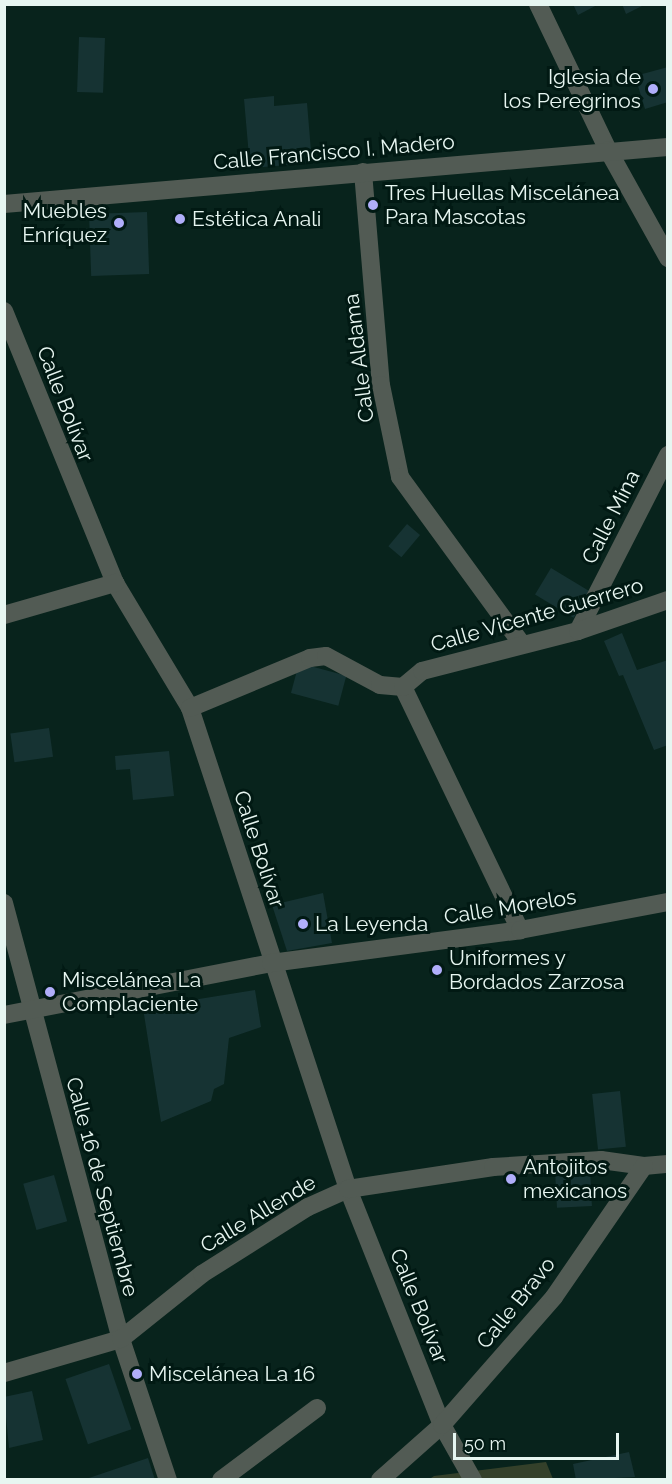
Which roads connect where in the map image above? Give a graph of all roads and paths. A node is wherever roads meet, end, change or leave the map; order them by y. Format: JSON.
{"nodes":[{"id":1,"x":538,"y":4,"type":"edge"},
{"id":2,"x":668,"y":147,"type":"edge"},
{"id":3,"x":608,"y":150,"type":"junction"},
{"id":4,"x":363,"y":172,"type":"junction"},
{"id":5,"x":4,"y":204,"type":"edge"},
{"id":6,"x":668,"y":258,"type":"edge"},
{"id":7,"x":4,"y":310,"type":"edge"},
{"id":8,"x":668,"y":455,"type":"edge"},
{"id":9,"x":115,"y":583,"type":"junction"},
{"id":10,"x":668,"y":600,"type":"edge"},
{"id":11,"x":4,"y":615,"type":"edge"},
{"id":12,"x":578,"y":631,"type":"junction"},
{"id":13,"x":521,"y":643,"type":"junction"},
{"id":14,"x":403,"y":687,"type":"junction"},
{"id":15,"x":190,"y":708,"type":"junction"},
{"id":16,"x":668,"y":902,"type":"edge"},
{"id":17,"x":4,"y":903,"type":"edge"},
{"id":18,"x":520,"y":930,"type":"junction"},
{"id":19,"x":271,"y":963,"type":"junction"},
{"id":20,"x":30,"y":1011,"type":"junction"},
{"id":21,"x":4,"y":1016,"type":"edge"},
{"id":22,"x":668,"y":1164,"type":"edge"},
{"id":23,"x":644,"y":1166,"type":"junction"},
{"id":24,"x":348,"y":1189,"type":"junction"},
{"id":25,"x":121,"y":1339,"type":"junction"},
{"id":26,"x":4,"y":1373,"type":"edge"},
{"id":27,"x":317,"y":1408,"type":"dead end"},
{"id":28,"x":442,"y":1425,"type":"junction"},
{"id":29,"x":168,"y":1479,"type":"edge"},
{"id":30,"x":221,"y":1479,"type":"edge"},
{"id":31,"x":380,"y":1479,"type":"edge"},
{"id":32,"x":473,"y":1479,"type":"edge"}],
"edges":[{"from":1,"to":3,"type":"street"},
{"from":2,"to":3,"type":"street","name":"Calle Francisco I. Madero"},
{"from":3,"to":4,"type":"street","name":"Calle Francisco I. Madero"},
{"from":3,"to":6,"type":"street"},
{"from":4,"to":5,"type":"street","name":"Calle Francisco I. Madero"},
{"from":4,"to":13,"type":"street","name":"Calle Aldama"},
{"from":7,"to":9,"type":"street","name":"Calle Bolívar"},
{"from":8,"to":12,"type":"street","name":"Calle Mina"},
{"from":9,"to":11,"type":"street"},
{"from":9,"to":15,"type":"street","name":"Calle Bolívar"},
{"from":10,"to":12,"type":"street","name":"Calle Vicente Guerrero"},
{"from":12,"to":13,"type":"street","name":"Calle Vicente Guerrero"},
{"from":13,"to":14,"type":"street","name":"Calle Vicente Guerrero"},
{"from":14,"to":15,"type":"street"},
{"from":14,"to":18,"type":"street"},
{"from":15,"to":19,"type":"street","name":"Calle Bolívar"},
{"from":16,"to":18,"type":"street","name":"Calle Morelos"},
{"from":17,"to":20,"type":"street","name":"Calle 16 de Septiembre"},
{"from":18,"to":19,"type":"street","name":"Calle Morelos"},
{"from":19,"to":20,"type":"street","name":"Calle Morelos"},
{"from":19,"to":24,"type":"street","name":"Calle Bolívar"},
{"from":20,"to":21,"type":"street","name":"Calle Morelos"},
{"from":20,"to":25,"type":"street","name":"Calle 16 de Septiembre"},
{"from":22,"to":23,"type":"street","name":"Calle Allende"},
{"from":23,"to":24,"type":"street","name":"Calle Allende"},
{"from":23,"to":28,"type":"street","name":"Calle Bravo"},
{"from":24,"to":25,"type":"street","name":"Calle Allende"},
{"from":24,"to":28,"type":"street","name":"Calle Bolívar"},
{"from":25,"to":26,"type":"street","name":"Calle Allende"},
{"from":25,"to":29,"type":"street","name":"Calle 16 de Septiembre"},
{"from":27,"to":30,"type":"street"},
{"from":28,"to":31,"type":"street","name":"Calle Bravo"},
{"from":28,"to":32,"type":"street","name":"Calle Bolívar"}]}
